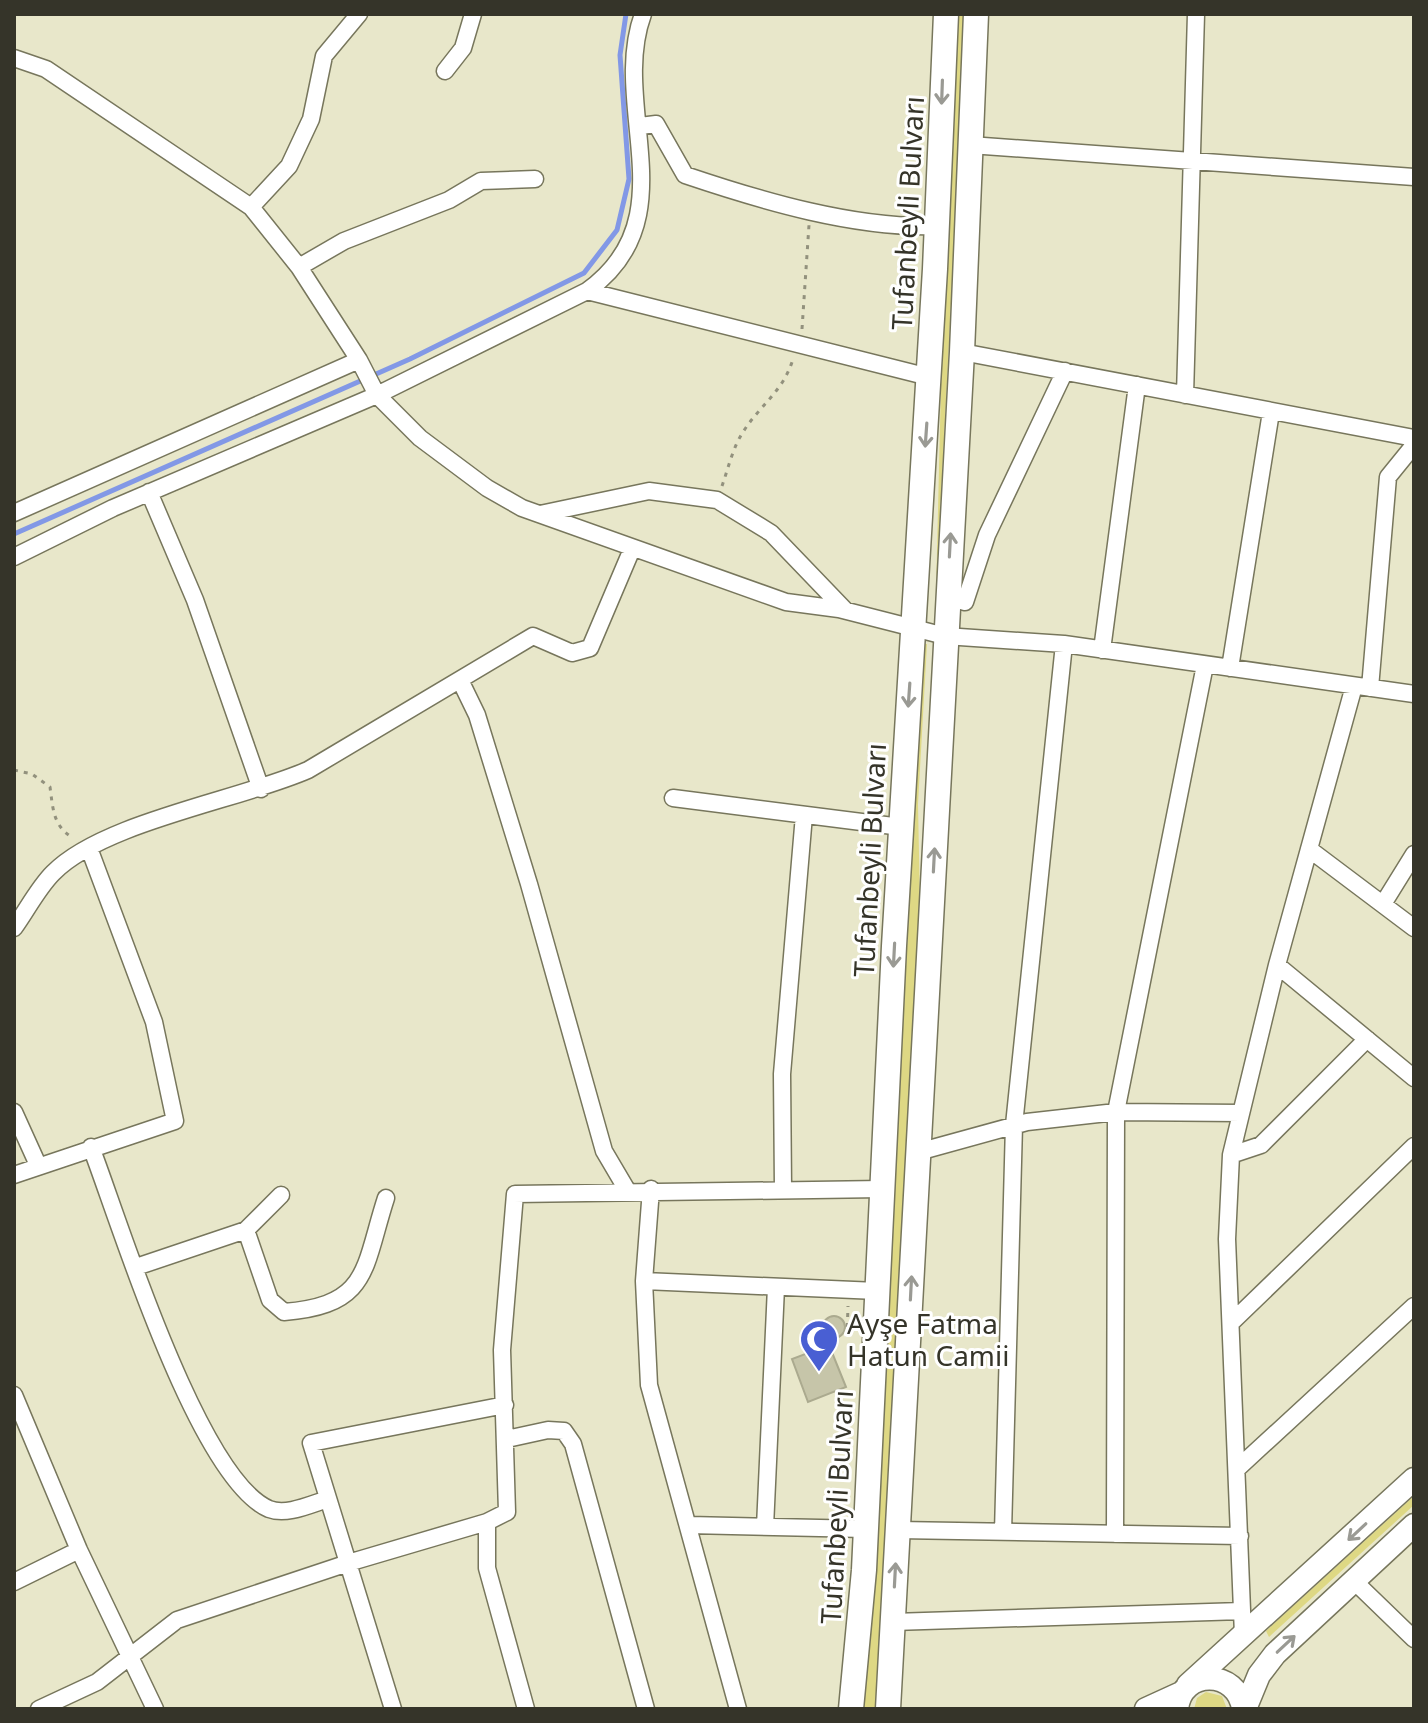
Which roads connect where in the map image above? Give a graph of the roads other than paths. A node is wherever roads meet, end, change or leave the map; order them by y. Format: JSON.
{"nodes":[{"id":1,"x":359,"y":14,"type":"edge"},
{"id":2,"x":473,"y":14,"type":"edge"},
{"id":3,"x":643,"y":14,"type":"edge"},
{"id":4,"x":946,"y":14,"type":"edge"},
{"id":5,"x":976,"y":14,"type":"edge"},
{"id":6,"x":1196,"y":14,"type":"edge"},
{"id":7,"x":14,"y":58,"type":"edge"},
{"id":8,"x":445,"y":71,"type":"dead end"},
{"id":9,"x":640,"y":126,"type":"junction"},
{"id":10,"x":970,"y":145,"type":"junction"},
{"id":11,"x":1190,"y":160,"type":"junction"},
{"id":12,"x":1414,"y":177,"type":"edge"},
{"id":13,"x":535,"y":179,"type":"dead end"},
{"id":14,"x":251,"y":207,"type":"junction"},
{"id":15,"x":937,"y":226,"type":"junction"},
{"id":16,"x":299,"y":267,"type":"junction"},
{"id":17,"x":587,"y":291,"type":"junction"},
{"id":18,"x":962,"y":352,"type":"junction"},
{"id":19,"x":359,"y":360,"type":"junction"},
{"id":20,"x":1065,"y":371,"type":"junction"},
{"id":21,"x":929,"y":377,"type":"junction"},
{"id":22,"x":1137,"y":385,"type":"junction"},
{"id":23,"x":375,"y":393,"type":"junction"},
{"id":24,"x":1185,"y":395,"type":"junction"},
{"id":25,"x":1271,"y":412,"type":"junction"},
{"id":26,"x":1414,"y":438,"type":"edge"},
{"id":27,"x":1414,"y":445,"type":"edge"},
{"id":28,"x":149,"y":492,"type":"junction"},
{"id":29,"x":14,"y":513,"type":"edge"},
{"id":30,"x":539,"y":514,"type":"junction"},
{"id":31,"x":632,"y":549,"type":"junction"},
{"id":32,"x":14,"y":557,"type":"edge"},
{"id":33,"x":947,"y":597,"type":"junction"},
{"id":34,"x":845,"y":610,"type":"junction"},
{"id":35,"x":913,"y":627,"type":"junction"},
{"id":36,"x":945,"y":636,"type":"junction"},
{"id":37,"x":1064,"y":644,"type":"junction"},
{"id":38,"x":1102,"y":650,"type":"junction"},
{"id":39,"x":1205,"y":665,"type":"junction"},
{"id":40,"x":1230,"y":668,"type":"junction"},
{"id":41,"x":460,"y":680,"type":"junction"},
{"id":42,"x":1362,"y":687,"type":"junction"},
{"id":43,"x":1414,"y":694,"type":"edge"},
{"id":44,"x":261,"y":789,"type":"junction"},
{"id":45,"x":673,"y":798,"type":"dead end"},
{"id":46,"x":804,"y":815,"type":"junction"},
{"id":47,"x":901,"y":827,"type":"junction"},
{"id":48,"x":89,"y":848,"type":"junction"},
{"id":49,"x":1309,"y":849,"type":"junction"},
{"id":50,"x":1414,"y":854,"type":"edge"},
{"id":51,"x":1383,"y":904,"type":"junction"},
{"id":52,"x":14,"y":928,"type":"edge"},
{"id":53,"x":1414,"y":928,"type":"edge"},
{"id":54,"x":1277,"y":965,"type":"junction"},
{"id":55,"x":1367,"y":1039,"type":"junction"},
{"id":56,"x":1414,"y":1078,"type":"edge"},
{"id":57,"x":14,"y":1112,"type":"edge"},
{"id":58,"x":1116,"y":1112,"type":"junction"},
{"id":59,"x":1241,"y":1113,"type":"junction"},
{"id":60,"x":1014,"y":1125,"type":"junction"},
{"id":61,"x":1414,"y":1146,"type":"edge"},
{"id":62,"x":91,"y":1147,"type":"junction"},
{"id":63,"x":918,"y":1152,"type":"junction"},
{"id":64,"x":1231,"y":1155,"type":"junction"},
{"id":65,"x":38,"y":1165,"type":"junction"},
{"id":66,"x":14,"y":1175,"type":"edge"},
{"id":67,"x":651,"y":1189,"type":"junction"},
{"id":68,"x":783,"y":1189,"type":"junction"},
{"id":69,"x":882,"y":1189,"type":"junction"},
{"id":70,"x":627,"y":1190,"type":"junction"},
{"id":71,"x":281,"y":1195,"type":"dead end"},
{"id":72,"x":386,"y":1198,"type":"dead end"},
{"id":73,"x":246,"y":1230,"type":"junction"},
{"id":74,"x":136,"y":1267,"type":"junction"},
{"id":75,"x":644,"y":1281,"type":"junction"},
{"id":76,"x":776,"y":1287,"type":"junction"},
{"id":77,"x":877,"y":1291,"type":"junction"},
{"id":78,"x":1414,"y":1306,"type":"edge"},
{"id":79,"x":1233,"y":1321,"type":"junction"},
{"id":80,"x":14,"y":1395,"type":"edge"},
{"id":81,"x":505,"y":1405,"type":"junction"},
{"id":82,"x":19,"y":1422,"type":"edge"},
{"id":83,"x":507,"y":1439,"type":"junction"},
{"id":84,"x":1238,"y":1468,"type":"junction"},
{"id":85,"x":1414,"y":1479,"type":"edge"},
{"id":86,"x":328,"y":1499,"type":"junction"},
{"id":87,"x":487,"y":1522,"type":"junction"},
{"id":88,"x":689,"y":1525,"type":"junction"},
{"id":89,"x":1414,"y":1525,"type":"edge"},
{"id":90,"x":765,"y":1527,"type":"junction"},
{"id":91,"x":866,"y":1529,"type":"junction"},
{"id":92,"x":898,"y":1530,"type":"junction"},
{"id":93,"x":1003,"y":1532,"type":"junction"},
{"id":94,"x":1115,"y":1534,"type":"junction"},
{"id":95,"x":1240,"y":1536,"type":"junction"},
{"id":96,"x":79,"y":1550,"type":"junction"},
{"id":97,"x":348,"y":1563,"type":"junction"},
{"id":98,"x":1353,"y":1580,"type":"junction"},
{"id":99,"x":14,"y":1582,"type":"edge"},
{"id":100,"x":1242,"y":1611,"type":"junction"},
{"id":101,"x":893,"y":1622,"type":"junction"},
{"id":102,"x":1243,"y":1635,"type":"junction"},
{"id":103,"x":1414,"y":1639,"type":"edge"},
{"id":104,"x":133,"y":1656,"type":"junction"},
{"id":105,"x":1182,"y":1696,"type":"edge"},
{"id":106,"x":39,"y":1709,"type":"edge"},
{"id":107,"x":155,"y":1709,"type":"edge"},
{"id":108,"x":393,"y":1709,"type":"edge"},
{"id":109,"x":526,"y":1709,"type":"edge"},
{"id":110,"x":646,"y":1709,"type":"edge"},
{"id":111,"x":738,"y":1709,"type":"edge"},
{"id":112,"x":851,"y":1709,"type":"edge"},
{"id":113,"x":888,"y":1709,"type":"edge"},
{"id":114,"x":1146,"y":1709,"type":"edge"},
{"id":115,"x":1244,"y":1709,"type":"edge"}],
"edges":[{"from":1,"to":14,"type":"street"},
{"from":2,"to":8,"type":"street"},
{"from":3,"to":9,"type":"street"},
{"from":4,"to":15,"type":"highway","name":"Tufanbeyli Bulvarı","one_way":true},
{"from":5,"to":10,"type":"highway"},
{"from":6,"to":11,"type":"street"},
{"from":7,"to":14,"type":"street"},
{"from":9,"to":15,"type":"street"},
{"from":9,"to":17,"type":"street"},
{"from":10,"to":11,"type":"street"},
{"from":10,"to":18,"type":"highway"},
{"from":11,"to":12,"type":"street"},
{"from":11,"to":24,"type":"street"},
{"from":13,"to":16,"type":"street"},
{"from":14,"to":16,"type":"street"},
{"from":15,"to":21,"type":"highway","name":"Tufanbeyli Bulvarı"},
{"from":16,"to":19,"type":"street"},
{"from":17,"to":21,"type":"street"},
{"from":17,"to":23,"type":"street"},
{"from":18,"to":20,"type":"street"},
{"from":33,"to":18,"type":"highway","one_way":true},
{"from":19,"to":23,"type":"street"},
{"from":19,"to":29,"type":"street"},
{"from":20,"to":22,"type":"street"},
{"from":20,"to":33,"type":"street"},
{"from":21,"to":35,"type":"highway","name":"Tufanbeyli Bulvarı","one_way":true},
{"from":22,"to":24,"type":"street"},
{"from":22,"to":38,"type":"street"},
{"from":23,"to":28,"type":"street"},
{"from":23,"to":30,"type":"street"},
{"from":24,"to":25,"type":"street"},
{"from":25,"to":26,"type":"street"},
{"from":25,"to":40,"type":"street"},
{"from":27,"to":42,"type":"street"},
{"from":28,"to":32,"type":"street"},
{"from":28,"to":44,"type":"street"},
{"from":30,"to":31,"type":"street"},
{"from":30,"to":34,"type":"street"},
{"from":31,"to":34,"type":"street"},
{"from":31,"to":41,"type":"street"},
{"from":33,"to":36,"type":"highway"},
{"from":34,"to":35,"type":"street"},
{"from":35,"to":36,"type":"street"},
{"from":35,"to":47,"type":"highway","name":"Tufanbeyli Bulvarı","one_way":true},
{"from":36,"to":37,"type":"street"},
{"from":63,"to":36,"type":"highway","one_way":true},
{"from":37,"to":38,"type":"street"},
{"from":37,"to":60,"type":"street"},
{"from":38,"to":39,"type":"street"},
{"from":39,"to":40,"type":"street"},
{"from":39,"to":58,"type":"street"},
{"from":40,"to":42,"type":"street"},
{"from":41,"to":44,"type":"street"},
{"from":41,"to":70,"type":"street"},
{"from":42,"to":43,"type":"street"},
{"from":42,"to":49,"type":"street"},
{"from":44,"to":48,"type":"street"},
{"from":45,"to":46,"type":"street"},
{"from":46,"to":47,"type":"street"},
{"from":46,"to":68,"type":"street"},
{"from":47,"to":69,"type":"highway","name":"Tufanbeyli Bulvarı","one_way":true},
{"from":48,"to":52,"type":"street"},
{"from":48,"to":62,"type":"street"},
{"from":49,"to":51,"type":"street"},
{"from":49,"to":54,"type":"street"},
{"from":50,"to":51,"type":"street"},
{"from":51,"to":53,"type":"street"},
{"from":54,"to":55,"type":"street"},
{"from":54,"to":59,"type":"street"},
{"from":55,"to":56,"type":"street"},
{"from":55,"to":64,"type":"street"},
{"from":57,"to":65,"type":"street"},
{"from":58,"to":59,"type":"street"},
{"from":58,"to":60,"type":"street"},
{"from":58,"to":94,"type":"street"},
{"from":59,"to":64,"type":"street"},
{"from":60,"to":63,"type":"street"},
{"from":60,"to":93,"type":"street"},
{"from":61,"to":79,"type":"street"},
{"from":62,"to":65,"type":"street"},
{"from":62,"to":74,"type":"street"},
{"from":92,"to":63,"type":"highway","one_way":true},
{"from":64,"to":79,"type":"street"},
{"from":65,"to":66,"type":"street"},
{"from":67,"to":68,"type":"street"},
{"from":67,"to":70,"type":"street"},
{"from":67,"to":75,"type":"street"},
{"from":68,"to":69,"type":"street"},
{"from":69,"to":77,"type":"highway","name":"Tufanbeyli Bulvarı"},
{"from":70,"to":81,"type":"street"},
{"from":71,"to":73,"type":"street"},
{"from":72,"to":73,"type":"street"},
{"from":73,"to":74,"type":"street"},
{"from":74,"to":86,"type":"street"},
{"from":75,"to":76,"type":"street"},
{"from":75,"to":88,"type":"street"},
{"from":76,"to":77,"type":"street"},
{"from":76,"to":90,"type":"street"},
{"from":77,"to":91,"type":"highway","name":"Tufanbeyli Bulvarı"},
{"from":78,"to":84,"type":"street"},
{"from":79,"to":84,"type":"street"},
{"from":80,"to":82,"type":"street"},
{"from":81,"to":83,"type":"street"},
{"from":81,"to":86,"type":"street"},
{"from":82,"to":96,"type":"street"},
{"from":83,"to":87,"type":"street"},
{"from":83,"to":110,"type":"street"},
{"from":84,"to":95,"type":"street"},
{"from":85,"to":102,"type":"main road","one_way":true},
{"from":86,"to":97,"type":"street"},
{"from":87,"to":97,"type":"street"},
{"from":87,"to":109,"type":"street"},
{"from":88,"to":90,"type":"street"},
{"from":88,"to":111,"type":"street"},
{"from":89,"to":98,"type":"main road"},
{"from":90,"to":91,"type":"street"},
{"from":91,"to":112,"type":"highway","name":"Tufanbeyli Bulvarı"},
{"from":92,"to":93,"type":"street"},
{"from":101,"to":92,"type":"highway","one_way":true},
{"from":93,"to":94,"type":"street"},
{"from":94,"to":95,"type":"street"},
{"from":95,"to":100,"type":"street"},
{"from":96,"to":99,"type":"street"},
{"from":96,"to":104,"type":"street"},
{"from":97,"to":104,"type":"street"},
{"from":97,"to":108,"type":"street"},
{"from":98,"to":103,"type":"street"},
{"from":115,"to":98,"type":"main road","one_way":true},
{"from":100,"to":101,"type":"street"},
{"from":100,"to":102,"type":"street"},
{"from":101,"to":113,"type":"highway"},
{"from":102,"to":105,"type":"main road"},
{"from":104,"to":106,"type":"street"},
{"from":104,"to":107,"type":"street"},
{"from":105,"to":114,"type":"main road"},
{"from":105,"to":115,"type":"main road"}]}
